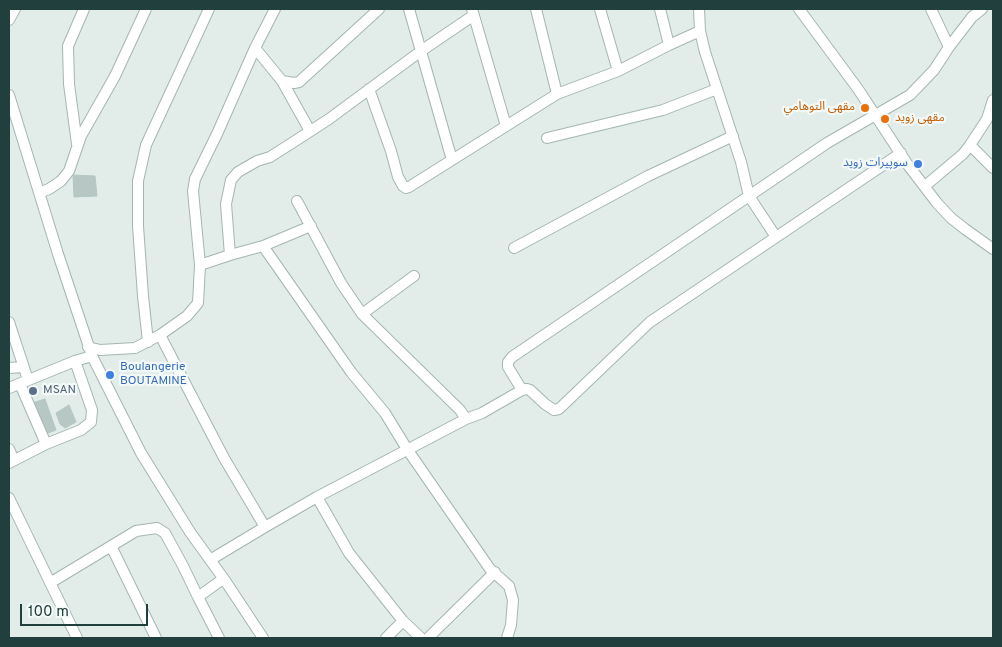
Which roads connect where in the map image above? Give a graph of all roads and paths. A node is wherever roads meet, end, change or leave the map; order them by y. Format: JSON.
{"nodes":[{"id":1,"x":15,"y":9,"type":"edge"},
{"id":2,"x":84,"y":9,"type":"edge"},
{"id":3,"x":146,"y":9,"type":"edge"},
{"id":4,"x":209,"y":9,"type":"edge"},
{"id":5,"x":275,"y":9,"type":"edge"},
{"id":6,"x":379,"y":9,"type":"edge"},
{"id":7,"x":409,"y":9,"type":"edge"},
{"id":8,"x":536,"y":9,"type":"edge"},
{"id":9,"x":600,"y":9,"type":"edge"},
{"id":10,"x":660,"y":9,"type":"edge"},
{"id":11,"x":700,"y":9,"type":"edge"},
{"id":12,"x":799,"y":9,"type":"edge"},
{"id":13,"x":931,"y":9,"type":"edge"},
{"id":14,"x":982,"y":9,"type":"edge"},
{"id":15,"x":473,"y":12,"type":"edge"},
{"id":16,"x":9,"y":20,"type":"edge"},
{"id":17,"x":700,"y":31,"type":"junction"},
{"id":18,"x":668,"y":45,"type":"junction"},
{"id":19,"x":949,"y":47,"type":"junction"},
{"id":20,"x":255,"y":48,"type":"junction"},
{"id":21,"x":421,"y":51,"type":"junction"},
{"id":22,"x":618,"y":71,"type":"junction"},
{"id":23,"x":282,"y":81,"type":"junction"},
{"id":24,"x":717,"y":89,"type":"junction"},
{"id":25,"x":369,"y":90,"type":"junction"},
{"id":26,"x":9,"y":94,"type":"edge"},
{"id":27,"x":557,"y":94,"type":"junction"},
{"id":28,"x":993,"y":100,"type":"edge"},
{"id":29,"x":875,"y":116,"type":"junction"},
{"id":30,"x":506,"y":126,"type":"junction"},
{"id":31,"x":310,"y":131,"type":"junction"},
{"id":32,"x":732,"y":136,"type":"junction"},
{"id":33,"x":547,"y":138,"type":"dead end"},
{"id":34,"x":970,"y":145,"type":"junction"},
{"id":35,"x":77,"y":147,"type":"junction"},
{"id":36,"x":901,"y":153,"type":"junction"},
{"id":37,"x":452,"y":160,"type":"junction"},
{"id":38,"x":993,"y":168,"type":"edge"},
{"id":39,"x":924,"y":186,"type":"junction"},
{"id":40,"x":39,"y":193,"type":"junction"},
{"id":41,"x":750,"y":196,"type":"junction"},
{"id":42,"x":297,"y":201,"type":"dead end"},
{"id":43,"x":311,"y":226,"type":"junction"},
{"id":44,"x":776,"y":238,"type":"junction"},
{"id":45,"x":263,"y":246,"type":"junction"},
{"id":46,"x":514,"y":248,"type":"dead end"},
{"id":47,"x":993,"y":249,"type":"edge"},
{"id":48,"x":230,"y":255,"type":"junction"},
{"id":49,"x":200,"y":265,"type":"junction"},
{"id":50,"x":414,"y":276,"type":"dead end"},
{"id":51,"x":362,"y":314,"type":"junction"},
{"id":52,"x":9,"y":322,"type":"edge"},
{"id":53,"x":160,"y":335,"type":"junction"},
{"id":54,"x":148,"y":342,"type":"junction"},
{"id":55,"x":90,"y":352,"type":"junction"},
{"id":56,"x":75,"y":361,"type":"junction"},
{"id":57,"x":23,"y":367,"type":"junction"},
{"id":58,"x":9,"y":368,"type":"edge"},
{"id":59,"x":24,"y":382,"type":"junction"},
{"id":60,"x":9,"y":388,"type":"edge"},
{"id":61,"x":522,"y":390,"type":"junction"},
{"id":62,"x":466,"y":418,"type":"junction"},
{"id":63,"x":46,"y":444,"type":"junction"},
{"id":64,"x":9,"y":449,"type":"edge"},
{"id":65,"x":407,"y":449,"type":"junction"},
{"id":66,"x":11,"y":461,"type":"edge"},
{"id":67,"x":317,"y":497,"type":"junction"},
{"id":68,"x":9,"y":498,"type":"edge"},
{"id":69,"x":265,"y":526,"type":"junction"},
{"id":70,"x":111,"y":546,"type":"junction"},
{"id":71,"x":210,"y":560,"type":"junction"},
{"id":72,"x":495,"y":572,"type":"junction"},
{"id":73,"x":223,"y":579,"type":"junction"},
{"id":74,"x":50,"y":583,"type":"junction"},
{"id":75,"x":198,"y":598,"type":"junction"},
{"id":76,"x":403,"y":621,"type":"junction"},
{"id":77,"x":76,"y":638,"type":"edge"},
{"id":78,"x":156,"y":638,"type":"edge"},
{"id":79,"x":219,"y":638,"type":"edge"},
{"id":80,"x":263,"y":638,"type":"edge"},
{"id":81,"x":386,"y":638,"type":"edge"},
{"id":82,"x":421,"y":638,"type":"edge"},
{"id":83,"x":428,"y":638,"type":"edge"},
{"id":84,"x":507,"y":638,"type":"edge"}],
"edges":[{"from":1,"to":16,"type":"street"},
{"from":2,"to":35,"type":"street"},
{"from":3,"to":35,"type":"street"},
{"from":4,"to":54,"type":"street"},
{"from":5,"to":20,"type":"street"},
{"from":6,"to":23,"type":"street"},
{"from":7,"to":21,"type":"street"},
{"from":8,"to":27,"type":"street"},
{"from":9,"to":22,"type":"street"},
{"from":10,"to":18,"type":"street"},
{"from":11,"to":17,"type":"street"},
{"from":12,"to":29,"type":"street"},
{"from":13,"to":19,"type":"street"},
{"from":14,"to":19,"type":"street"},
{"from":15,"to":21,"type":"street"},
{"from":15,"to":30,"type":"street"},
{"from":17,"to":18,"type":"street"},
{"from":17,"to":24,"type":"street"},
{"from":18,"to":22,"type":"street"},
{"from":19,"to":29,"type":"street"},
{"from":20,"to":23,"type":"street"},
{"from":20,"to":49,"type":"street"},
{"from":21,"to":25,"type":"street"},
{"from":21,"to":37,"type":"street"},
{"from":22,"to":27,"type":"street"},
{"from":23,"to":31,"type":"street"},
{"from":24,"to":32,"type":"street"},
{"from":24,"to":33,"type":"street"},
{"from":25,"to":31,"type":"street"},
{"from":25,"to":37,"type":"street"},
{"from":26,"to":40,"type":"street"},
{"from":27,"to":30,"type":"street"},
{"from":28,"to":34,"type":"street"},
{"from":29,"to":36,"type":"street"},
{"from":29,"to":41,"type":"street"},
{"from":30,"to":37,"type":"street"},
{"from":31,"to":48,"type":"street"},
{"from":32,"to":41,"type":"street"},
{"from":32,"to":46,"type":"street"},
{"from":34,"to":38,"type":"street"},
{"from":34,"to":39,"type":"street"},
{"from":35,"to":40,"type":"street"},
{"from":36,"to":39,"type":"street"},
{"from":36,"to":44,"type":"street"},
{"from":39,"to":47,"type":"street"},
{"from":40,"to":55,"type":"street"},
{"from":41,"to":44,"type":"street"},
{"from":41,"to":61,"type":"street"},
{"from":42,"to":43,"type":"street"},
{"from":43,"to":45,"type":"street"},
{"from":43,"to":51,"type":"street"},
{"from":44,"to":61,"type":"street"},
{"from":45,"to":48,"type":"street"},
{"from":45,"to":65,"type":"street"},
{"from":48,"to":49,"type":"street"},
{"from":49,"to":53,"type":"street"},
{"from":50,"to":51,"type":"street"},
{"from":51,"to":62,"type":"street"},
{"from":52,"to":57,"type":"street"},
{"from":53,"to":54,"type":"street"},
{"from":53,"to":69,"type":"street"},
{"from":54,"to":55,"type":"street"},
{"from":55,"to":56,"type":"street"},
{"from":55,"to":71,"type":"street"},
{"from":56,"to":59,"type":"street"},
{"from":56,"to":63,"type":"street"},
{"from":57,"to":58,"type":"street"},
{"from":57,"to":59,"type":"street"},
{"from":59,"to":60,"type":"street"},
{"from":59,"to":63,"type":"street"},
{"from":61,"to":62,"type":"street"},
{"from":62,"to":65,"type":"street"},
{"from":63,"to":66,"type":"street"},
{"from":64,"to":66,"type":"street"},
{"from":65,"to":67,"type":"street"},
{"from":65,"to":72,"type":"street"},
{"from":67,"to":69,"type":"street"},
{"from":67,"to":76,"type":"street"},
{"from":68,"to":74,"type":"street"},
{"from":69,"to":71,"type":"street"},
{"from":70,"to":74,"type":"street"},
{"from":70,"to":75,"type":"street"},
{"from":70,"to":78,"type":"street"},
{"from":71,"to":73,"type":"street"},
{"from":72,"to":83,"type":"street"},
{"from":72,"to":84,"type":"street"},
{"from":73,"to":75,"type":"street"},
{"from":73,"to":80,"type":"street"},
{"from":74,"to":77,"type":"street"},
{"from":75,"to":79,"type":"street"},
{"from":76,"to":81,"type":"street"},
{"from":76,"to":82,"type":"street"}]}
